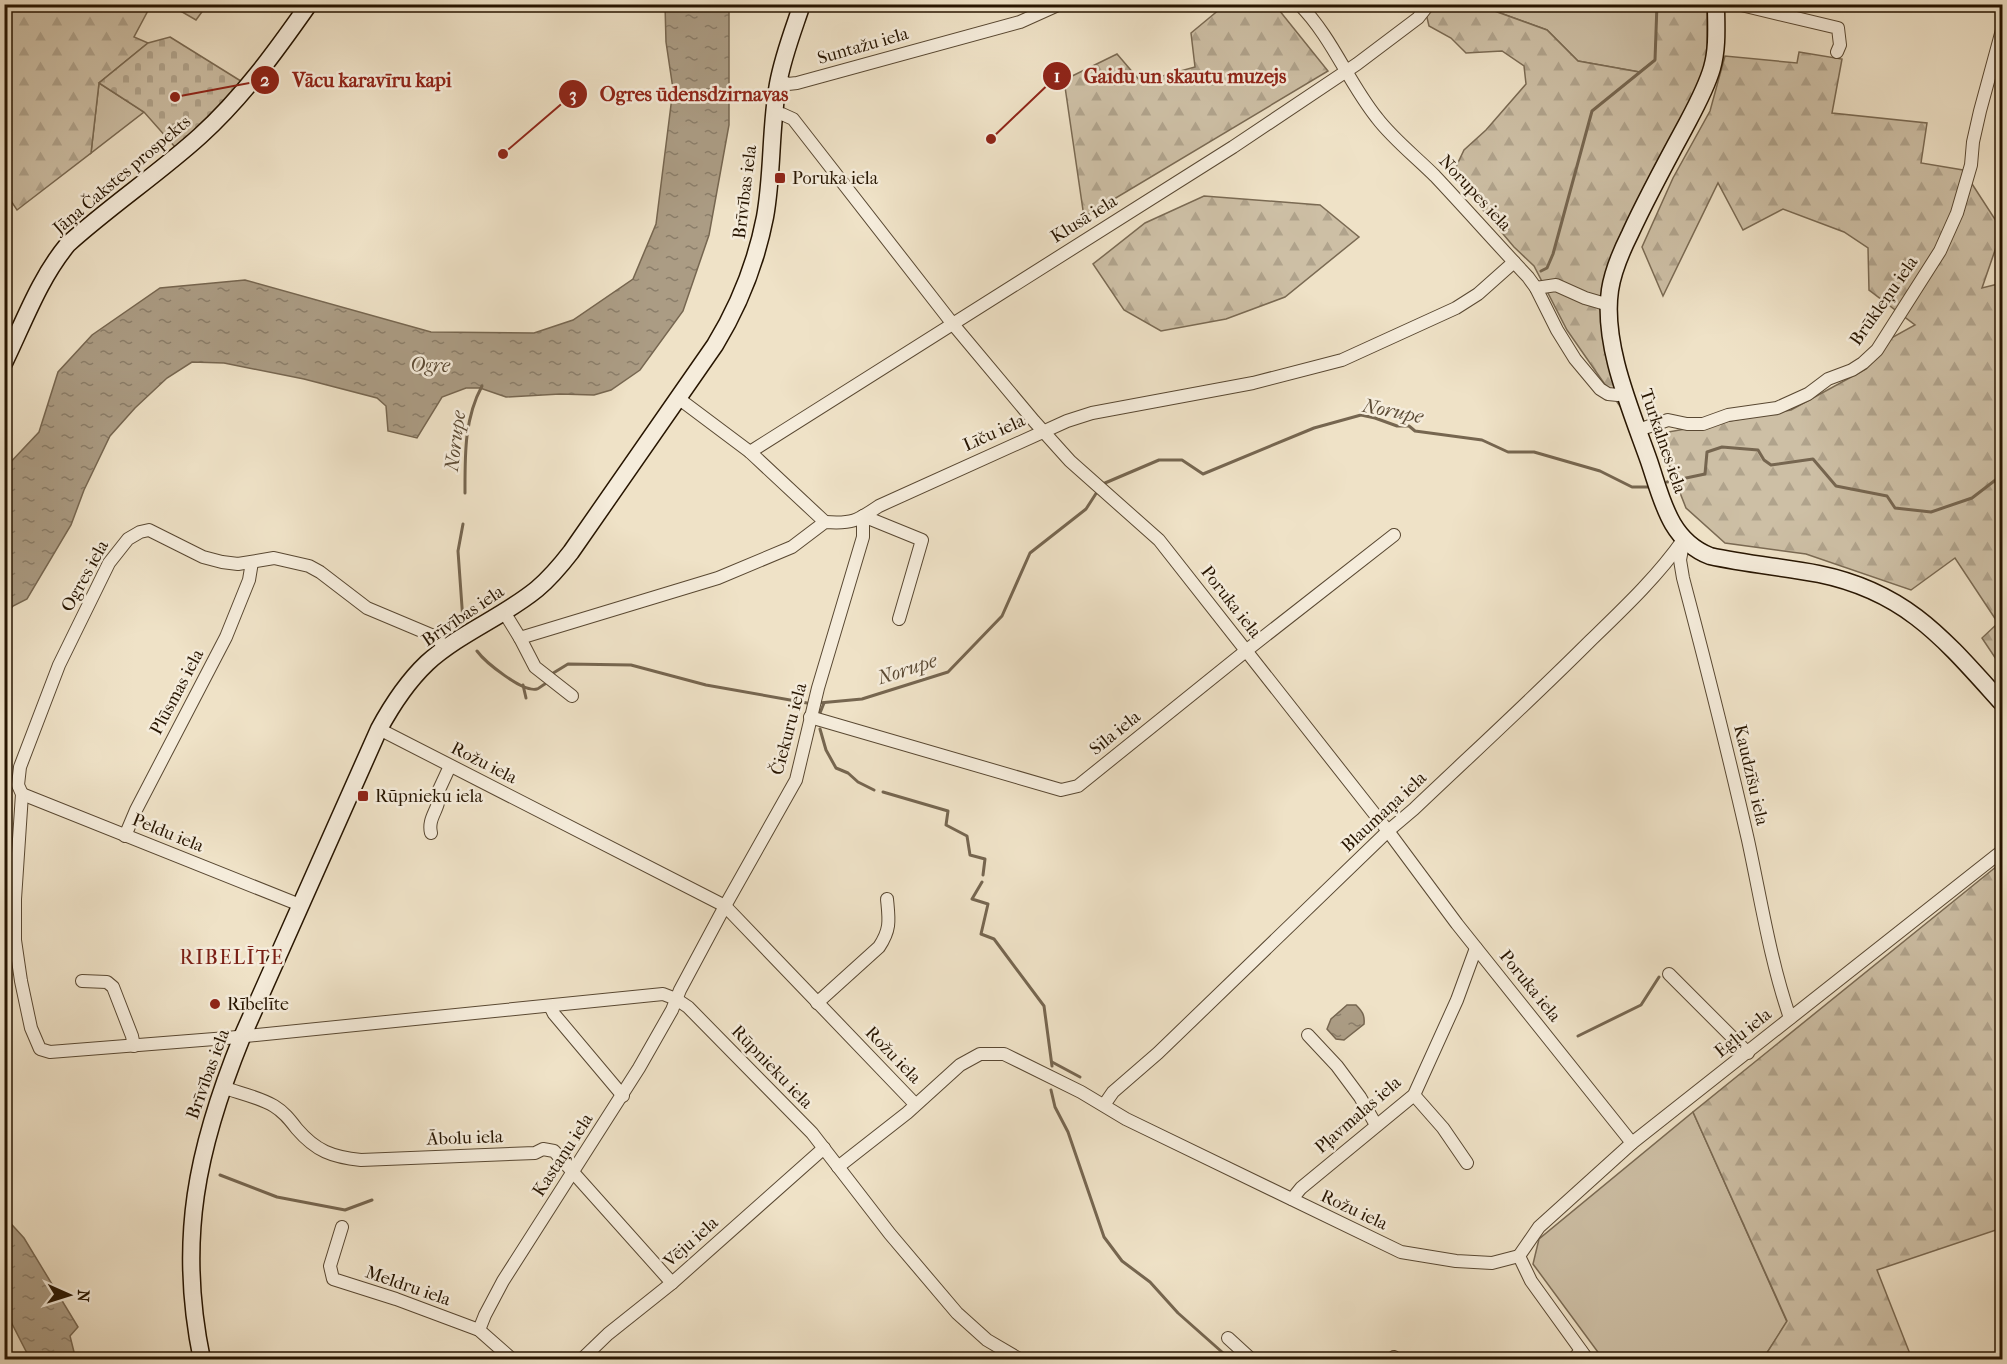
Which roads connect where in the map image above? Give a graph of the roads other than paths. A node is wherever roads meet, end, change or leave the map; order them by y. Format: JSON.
{"nodes":[{"id":1,"x":309,"y":4,"type":"edge"},
{"id":2,"x":802,"y":4,"type":"edge"},
{"id":3,"x":1060,"y":4,"type":"edge"},
{"id":4,"x":1299,"y":4,"type":"edge"},
{"id":5,"x":1429,"y":4,"type":"edge"},
{"id":6,"x":1716,"y":4,"type":"edge"},
{"id":7,"x":1737,"y":4,"type":"edge"},
{"id":8,"x":2002,"y":30,"type":"edge"},
{"id":9,"x":1837,"y":52,"type":"dead end"},
{"id":10,"x":1347,"y":71,"type":"junction"},
{"id":11,"x":778,"y":80,"type":"junction"},
{"id":12,"x":774,"y":112,"type":"junction"},
{"id":13,"x":1514,"y":262,"type":"junction"},
{"id":14,"x":1536,"y":288,"type":"junction"},
{"id":15,"x":1609,"y":305,"type":"junction"},
{"id":16,"x":952,"y":323,"type":"junction"},
{"id":17,"x":4,"y":363,"type":"edge"},
{"id":18,"x":1626,"y":392,"type":"junction"},
{"id":19,"x":678,"y":398,"type":"junction"},
{"id":20,"x":1638,"y":430,"type":"junction"},
{"id":21,"x":1043,"y":431,"type":"junction"},
{"id":22,"x":750,"y":452,"type":"junction"},
{"id":23,"x":863,"y":516,"type":"junction"},
{"id":24,"x":825,"y":522,"type":"junction"},
{"id":25,"x":1394,"y":535,"type":"dead end"},
{"id":26,"x":1683,"y":540,"type":"junction"},
{"id":27,"x":252,"y":562,"type":"junction"},
{"id":28,"x":504,"y":612,"type":"junction"},
{"id":29,"x":899,"y":619,"type":"dead end"},
{"id":30,"x":520,"y":638,"type":"junction"},
{"id":31,"x":445,"y":648,"type":"junction"},
{"id":32,"x":1247,"y":650,"type":"junction"},
{"id":33,"x":572,"y":696,"type":"dead end"},
{"id":34,"x":2002,"y":703,"type":"edge"},
{"id":35,"x":810,"y":717,"type":"junction"},
{"id":36,"x":379,"y":729,"type":"junction"},
{"id":37,"x":450,"y":766,"type":"junction"},
{"id":38,"x":22,"y":794,"type":"junction"},
{"id":39,"x":1388,"y":831,"type":"junction"},
{"id":40,"x":431,"y":833,"type":"dead end"},
{"id":41,"x":125,"y":836,"type":"junction"},
{"id":42,"x":2002,"y":851,"type":"edge"},
{"id":43,"x":887,"y":899,"type":"dead end"},
{"id":44,"x":300,"y":905,"type":"junction"},
{"id":45,"x":725,"y":906,"type":"junction"},
{"id":46,"x":1476,"y":948,"type":"junction"},
{"id":47,"x":1669,"y":974,"type":"dead end"},
{"id":48,"x":82,"y":981,"type":"dead end"},
{"id":49,"x":676,"y":999,"type":"junction"},
{"id":50,"x":817,"y":1003,"type":"junction"},
{"id":51,"x":550,"y":1006,"type":"junction"},
{"id":52,"x":1790,"y":1018,"type":"junction"},
{"id":53,"x":1308,"y":1035,"type":"dead end"},
{"id":54,"x":242,"y":1037,"type":"junction"},
{"id":55,"x":134,"y":1046,"type":"junction"},
{"id":56,"x":1748,"y":1053,"type":"junction"},
{"id":57,"x":222,"y":1087,"type":"junction"},
{"id":58,"x":1414,"y":1095,"type":"junction"},
{"id":59,"x":623,"y":1096,"type":"junction"},
{"id":60,"x":915,"y":1104,"type":"junction"},
{"id":61,"x":1104,"y":1105,"type":"junction"},
{"id":62,"x":1376,"y":1125,"type":"junction"},
{"id":63,"x":1632,"y":1143,"type":"junction"},
{"id":64,"x":824,"y":1148,"type":"junction"},
{"id":65,"x":1467,"y":1163,"type":"dead end"},
{"id":66,"x":838,"y":1167,"type":"junction"},
{"id":67,"x":572,"y":1173,"type":"junction"},
{"id":68,"x":1292,"y":1199,"type":"junction"},
{"id":69,"x":342,"y":1227,"type":"dead end"},
{"id":70,"x":1519,"y":1256,"type":"junction"},
{"id":71,"x":672,"y":1283,"type":"junction"},
{"id":72,"x":479,"y":1330,"type":"junction"},
{"id":73,"x":1228,"y":1338,"type":"dead end"},
{"id":74,"x":1580,"y":1356,"type":"edge"},
{"id":75,"x":1016,"y":1358,"type":"edge"},
{"id":76,"x":202,"y":1359,"type":"edge"},
{"id":77,"x":513,"y":1359,"type":"edge"},
{"id":78,"x":581,"y":1359,"type":"edge"},
{"id":79,"x":1252,"y":1359,"type":"edge"}],
"edges":[{"from":1,"to":17,"type":"main road","name":"Jāņa Čakstes prospekts"},
{"from":2,"to":11,"type":"main road","name":"Brīvības iela"},
{"from":3,"to":11,"type":"street","name":"Suntažu iela"},
{"from":4,"to":10,"type":"street","name":"Norupes iela"},
{"from":5,"to":10,"type":"street","name":"Klusā iela"},
{"from":6,"to":15,"type":"main road","name":"Turkalnes iela"},
{"from":7,"to":9,"type":"street"},
{"from":8,"to":20,"type":"street","name":"Brūkleņu iela"},
{"from":10,"to":13,"type":"street","name":"Norupes iela"},
{"from":10,"to":16,"type":"street","name":"Klusā iela"},
{"from":11,"to":12,"type":"main road","name":"Brīvības iela"},
{"from":12,"to":16,"type":"street","name":"Poruka iela"},
{"from":12,"to":19,"type":"main road","name":"Brīvības iela"},
{"from":13,"to":14,"type":"street","name":"Norupes iela"},
{"from":13,"to":21,"type":"street","name":"Līču iela"},
{"from":14,"to":15,"type":"street"},
{"from":14,"to":18,"type":"street","name":"Norupes iela"},
{"from":15,"to":18,"type":"main road","name":"Turkalnes iela"},
{"from":16,"to":21,"type":"street","name":"Poruka iela"},
{"from":16,"to":22,"type":"street","name":"Klusā iela"},
{"from":18,"to":20,"type":"main road","name":"Turkalnes iela"},
{"from":19,"to":22,"type":"street"},
{"from":19,"to":28,"type":"main road","name":"Brīvības iela"},
{"from":20,"to":26,"type":"main road","name":"Turkalnes iela"},
{"from":21,"to":23,"type":"street","name":"Līču iela"},
{"from":21,"to":32,"type":"street","name":"Poruka iela"},
{"from":22,"to":24,"type":"street"},
{"from":23,"to":24,"type":"street","name":"Līču iela"},
{"from":23,"to":29,"type":"street"},
{"from":23,"to":35,"type":"street","name":"Čiekuru iela"},
{"from":24,"to":30,"type":"street"},
{"from":25,"to":32,"type":"street","name":"Sila iela"},
{"from":26,"to":34,"type":"main road","name":"Turkalnes iela"},
{"from":26,"to":39,"type":"street","name":"Blaumaņa iela"},
{"from":26,"to":52,"type":"street","name":"Kaudzīšu iela"},
{"from":27,"to":31,"type":"street","name":"Ogres iela"},
{"from":27,"to":38,"type":"street","name":"Ogres iela"},
{"from":27,"to":41,"type":"street","name":"Plūsmas iela"},
{"from":28,"to":30,"type":"street"},
{"from":28,"to":31,"type":"main road","name":"Brīvības iela"},
{"from":30,"to":33,"type":"street"},
{"from":31,"to":36,"type":"main road","name":"Brīvības iela"},
{"from":32,"to":35,"type":"street","name":"Sila iela"},
{"from":32,"to":39,"type":"street","name":"Poruka iela"},
{"from":35,"to":45,"type":"street","name":"Čiekuru iela"},
{"from":36,"to":37,"type":"street","name":"Rožu iela"},
{"from":36,"to":44,"type":"main road","name":"Brīvības iela"},
{"from":37,"to":40,"type":"street"},
{"from":37,"to":45,"type":"street","name":"Rožu iela"},
{"from":38,"to":41,"type":"street","name":"Peldu iela"},
{"from":38,"to":55,"type":"street","name":"Ogres iela"},
{"from":39,"to":46,"type":"street","name":"Poruka iela"},
{"from":39,"to":61,"type":"street","name":"Blaumaņa iela"},
{"from":41,"to":44,"type":"street","name":"Peldu iela"},
{"from":42,"to":52,"type":"street","name":"Egļu iela"},
{"from":43,"to":50,"type":"street"},
{"from":44,"to":54,"type":"main road","name":"Brīvības iela"},
{"from":45,"to":49,"type":"street","name":"Čiekuru iela"},
{"from":45,"to":50,"type":"street","name":"Rožu iela"},
{"from":46,"to":58,"type":"street","name":"Pļavmalas iela"},
{"from":46,"to":63,"type":"street","name":"Poruka iela"},
{"from":47,"to":56,"type":"street"},
{"from":48,"to":55,"type":"street"},
{"from":49,"to":51,"type":"street"},
{"from":49,"to":59,"type":"street","name":"Kastaņu iela"},
{"from":49,"to":64,"type":"street","name":"Rūpnieku iela"},
{"from":50,"to":60,"type":"street","name":"Rožu iela"},
{"from":51,"to":54,"type":"street"},
{"from":51,"to":59,"type":"street"},
{"from":52,"to":56,"type":"street","name":"Egļu iela"},
{"from":53,"to":62,"type":"street"},
{"from":54,"to":55,"type":"street"},
{"from":54,"to":57,"type":"main road","name":"Brīvības iela"},
{"from":56,"to":63,"type":"street","name":"Egļu iela"},
{"from":57,"to":67,"type":"street","name":"Ābolu iela"},
{"from":57,"to":76,"type":"main road","name":"Brīvības iela"},
{"from":58,"to":62,"type":"street","name":"Pļavmalas iela"},
{"from":58,"to":65,"type":"street"},
{"from":59,"to":67,"type":"street","name":"Kastaņu iela"},
{"from":60,"to":61,"type":"street","name":"Rožu iela"},
{"from":60,"to":66,"type":"street"},
{"from":61,"to":68,"type":"street","name":"Rožu iela"},
{"from":62,"to":68,"type":"street","name":"Pļavmalas iela"},
{"from":63,"to":70,"type":"street","name":"Egļu iela"},
{"from":64,"to":66,"type":"street","name":"Rūpnieku iela"},
{"from":64,"to":71,"type":"street","name":"Vēju iela"},
{"from":66,"to":75,"type":"street","name":"Rūpnieku iela"},
{"from":67,"to":71,"type":"street","name":"Ābolu iela"},
{"from":67,"to":72,"type":"street","name":"Kastaņu iela"},
{"from":68,"to":70,"type":"street","name":"Rožu iela"},
{"from":69,"to":72,"type":"street","name":"Meldru iela"},
{"from":70,"to":74,"type":"street"},
{"from":71,"to":78,"type":"street","name":"Vēju iela"},
{"from":72,"to":77,"type":"street","name":"Meldru iela"},
{"from":73,"to":79,"type":"street"}]}
